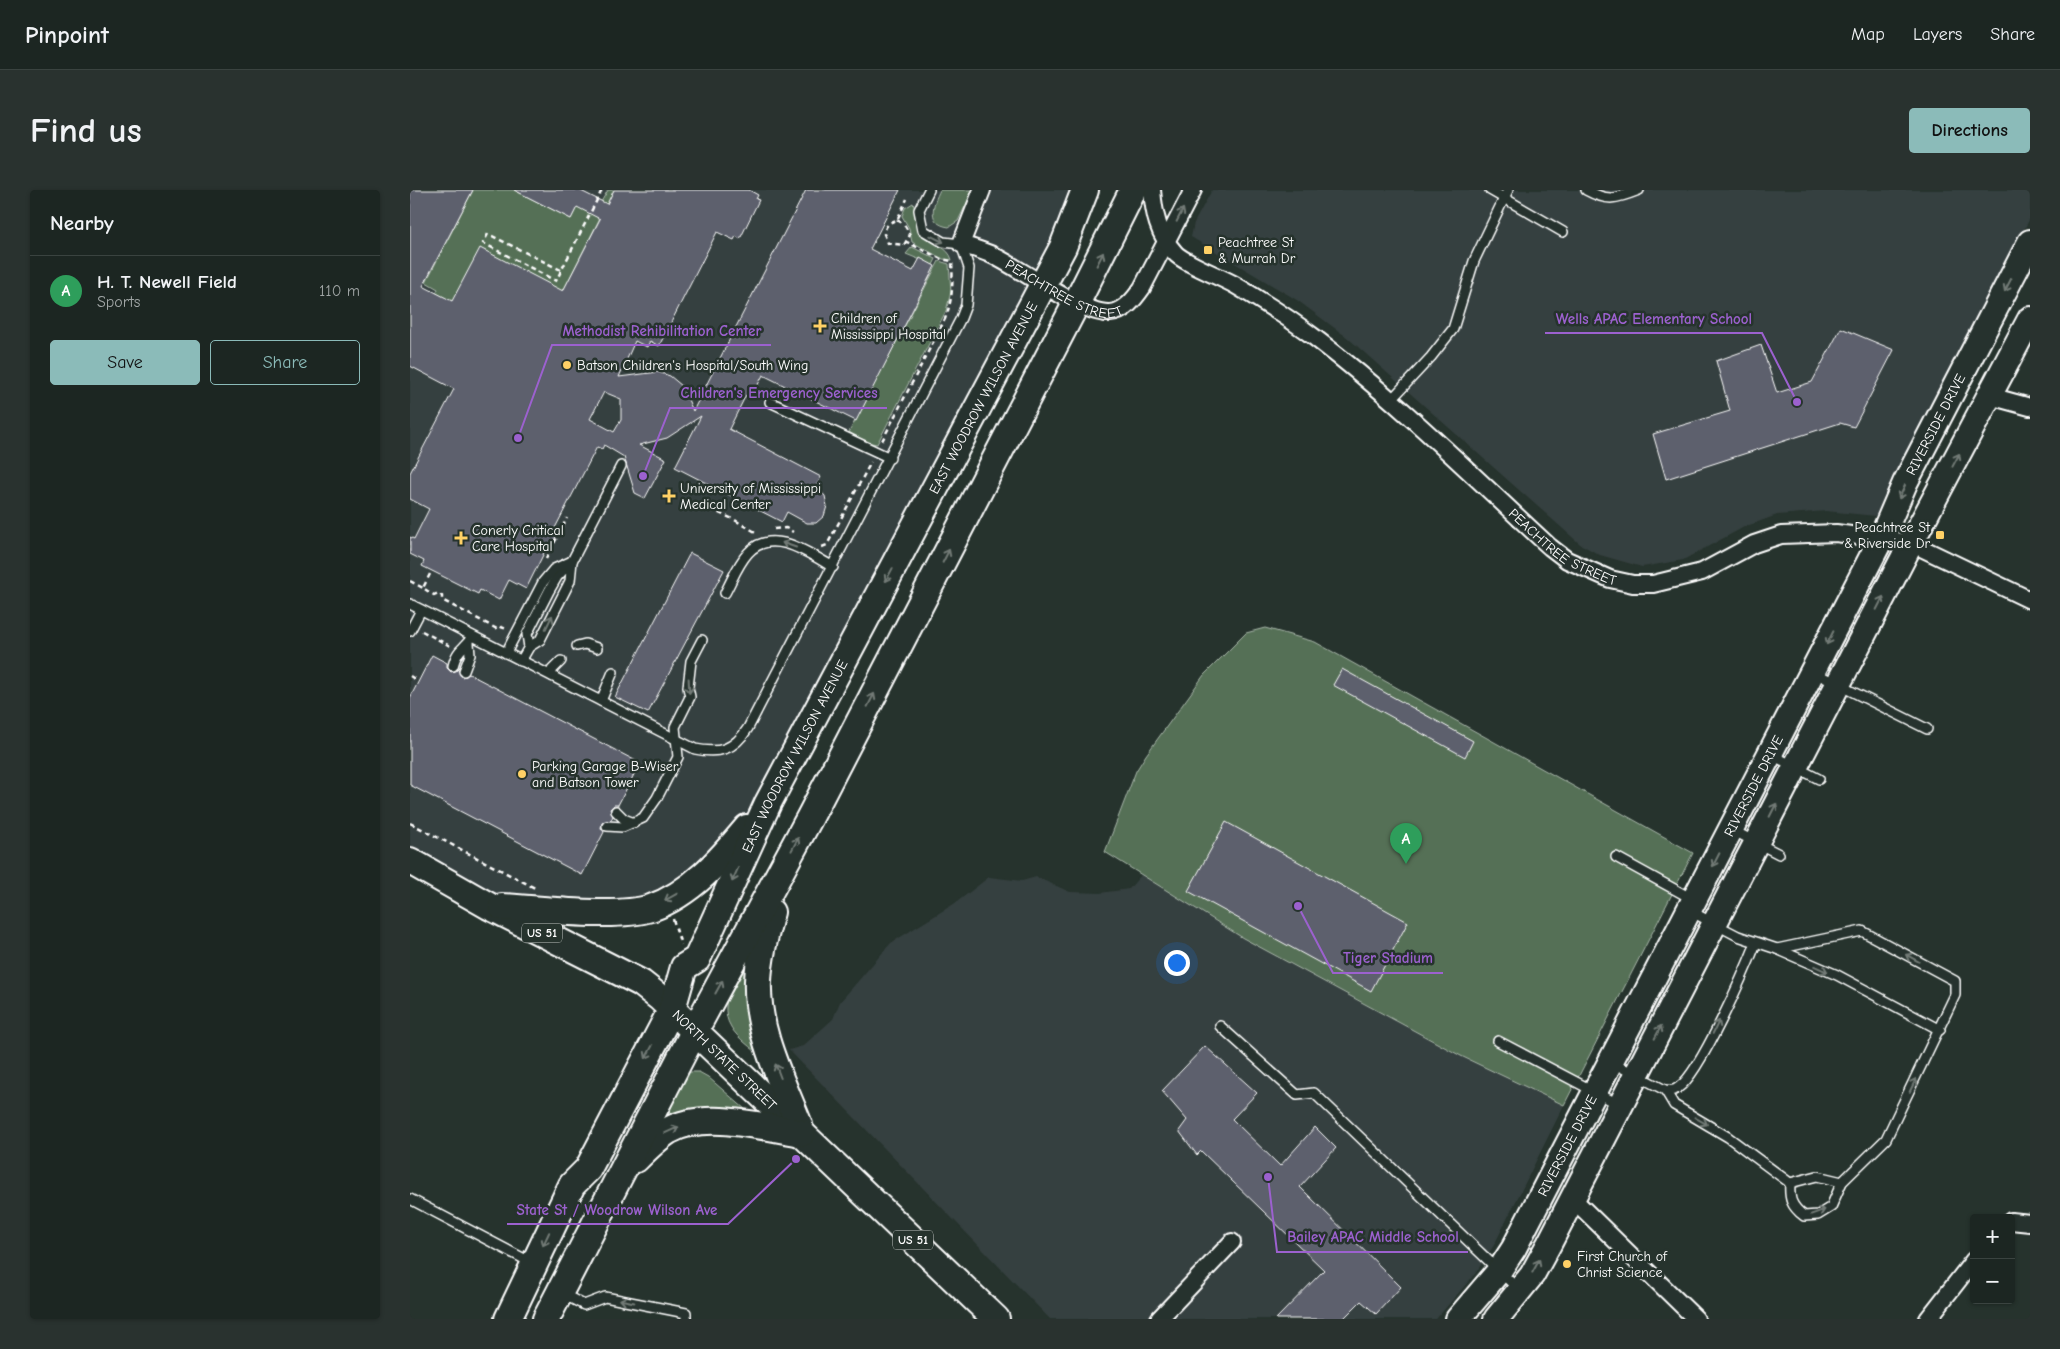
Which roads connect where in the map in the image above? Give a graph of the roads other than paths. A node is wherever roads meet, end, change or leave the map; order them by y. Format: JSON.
{"nodes":[{"id":1,"x":929,"y":190,"type":"edge"},
{"id":2,"x":982,"y":190,"type":"edge"},
{"id":3,"x":1085,"y":190,"type":"edge"},
{"id":4,"x":1134,"y":190,"type":"edge"},
{"id":5,"x":1152,"y":190,"type":"edge"},
{"id":6,"x":1193,"y":190,"type":"edge"},
{"id":7,"x":1490,"y":190,"type":"edge"},
{"id":8,"x":1586,"y":190,"type":"edge"},
{"id":9,"x":1639,"y":190,"type":"edge"},
{"id":10,"x":1506,"y":194,"type":"edge"},
{"id":11,"x":1563,"y":232,"type":"dead end"},
{"id":12,"x":1166,"y":241,"type":"junction"},
{"id":13,"x":2030,"y":242,"type":"edge"},
{"id":14,"x":961,"y":244,"type":"junction"},
{"id":15,"x":1043,"y":285,"type":"junction"},
{"id":16,"x":1077,"y":302,"type":"junction"},
{"id":17,"x":2030,"y":318,"type":"edge"},
{"id":18,"x":1990,"y":396,"type":"junction"},
{"id":19,"x":1390,"y":400,"type":"junction"},
{"id":20,"x":770,"y":402,"type":"dead end"},
{"id":21,"x":2030,"y":407,"type":"edge"},
{"id":22,"x":890,"y":458,"type":"junction"},
{"id":23,"x":621,"y":466,"type":"dead end"},
{"id":24,"x":1881,"y":539,"type":"junction"},
{"id":25,"x":1911,"y":543,"type":"junction"},
{"id":26,"x":572,"y":561,"type":"junction"},
{"id":27,"x":833,"y":567,"type":"junction"},
{"id":28,"x":725,"y":593,"type":"dead end"},
{"id":29,"x":2030,"y":600,"type":"edge"},
{"id":30,"x":410,"y":604,"type":"edge"},
{"id":31,"x":421,"y":610,"type":"junction"},
{"id":32,"x":411,"y":628,"type":"edge"},
{"id":33,"x":470,"y":639,"type":"junction"},
{"id":34,"x":702,"y":640,"type":"dead end"},
{"id":35,"x":577,"y":646,"type":"dead end"},
{"id":36,"x":528,"y":647,"type":"junction"},
{"id":37,"x":596,"y":648,"type":"dead end"},
{"id":38,"x":506,"y":653,"type":"junction"},
{"id":39,"x":521,"y":661,"type":"junction"},
{"id":40,"x":561,"y":661,"type":"dead end"},
{"id":41,"x":453,"y":666,"type":"dead end"},
{"id":42,"x":464,"y":671,"type":"dead end"},
{"id":43,"x":613,"y":672,"type":"dead end"},
{"id":44,"x":1813,"y":672,"type":"junction"},
{"id":45,"x":552,"y":676,"type":"junction"},
{"id":46,"x":1838,"y":685,"type":"junction"},
{"id":47,"x":601,"y":701,"type":"junction"},
{"id":48,"x":1927,"y":729,"type":"dead end"},
{"id":49,"x":676,"y":738,"type":"junction"},
{"id":50,"x":1770,"y":754,"type":"junction"},
{"id":51,"x":1795,"y":767,"type":"junction"},
{"id":52,"x":1819,"y":779,"type":"dead end"},
{"id":53,"x":768,"y":802,"type":"junction"},
{"id":54,"x":616,"y":811,"type":"dead end"},
{"id":55,"x":634,"y":823,"type":"junction"},
{"id":56,"x":607,"y":826,"type":"dead end"},
{"id":57,"x":1731,"y":830,"type":"junction"},
{"id":58,"x":1756,"y":842,"type":"junction"},
{"id":59,"x":1779,"y":854,"type":"dead end"},
{"id":60,"x":1616,"y":857,"type":"dead end"},
{"id":61,"x":410,"y":861,"type":"edge"},
{"id":62,"x":782,"y":868,"type":"junction"},
{"id":63,"x":489,"y":906,"type":"junction"},
{"id":64,"x":1692,"y":906,"type":"junction"},
{"id":65,"x":1714,"y":924,"type":"junction"},
{"id":66,"x":1756,"y":944,"type":"junction"},
{"id":67,"x":1777,"y":949,"type":"junction"},
{"id":68,"x":672,"y":1008,"type":"junction"},
{"id":69,"x":1220,"y":1026,"type":"dead end"},
{"id":70,"x":695,"y":1030,"type":"junction"},
{"id":71,"x":1940,"y":1030,"type":"junction"},
{"id":72,"x":1498,"y":1041,"type":"dead end"},
{"id":73,"x":1611,"y":1062,"type":"junction"},
{"id":74,"x":1636,"y":1075,"type":"junction"},
{"id":75,"x":1665,"y":1090,"type":"junction"},
{"id":76,"x":1596,"y":1092,"type":"junction"},
{"id":77,"x":1620,"y":1105,"type":"junction"},
{"id":78,"x":802,"y":1133,"type":"junction"},
{"id":79,"x":1842,"y":1182,"type":"junction"},
{"id":80,"x":1790,"y":1183,"type":"junction"},
{"id":81,"x":614,"y":1189,"type":"junction"},
{"id":82,"x":1572,"y":1198,"type":"junction"},
{"id":83,"x":410,"y":1199,"type":"edge"},
{"id":84,"x":2015,"y":1221,"type":"edge"},
{"id":85,"x":2030,"y":1223,"type":"edge"},
{"id":86,"x":1232,"y":1242,"type":"dead end"},
{"id":87,"x":534,"y":1264,"type":"junction"},
{"id":88,"x":1970,"y":1265,"type":"edge"},
{"id":89,"x":1499,"y":1271,"type":"junction"},
{"id":90,"x":1520,"y":1291,"type":"junction"},
{"id":91,"x":560,"y":1293,"type":"junction"},
{"id":92,"x":508,"y":1319,"type":"edge"},
{"id":93,"x":546,"y":1319,"type":"edge"},
{"id":94,"x":686,"y":1319,"type":"edge"},
{"id":95,"x":996,"y":1319,"type":"edge"},
{"id":96,"x":1159,"y":1319,"type":"edge"},
{"id":97,"x":1458,"y":1319,"type":"edge"},
{"id":98,"x":1496,"y":1319,"type":"edge"},
{"id":99,"x":1696,"y":1319,"type":"edge"},
{"id":100,"x":1928,"y":1319,"type":"edge"}],
"edges":[{"from":1,"to":14,"type":"lane","one_way":true},
{"from":2,"to":14,"type":"street"},
{"from":3,"to":15,"type":"main road","name":"EAST WOODROW WILSON AVENUE"},
{"from":16,"to":4,"type":"main road","one_way":true},
{"from":5,"to":12,"type":"street","name":"PEACHTREE STREET"},
{"from":12,"to":6,"type":"street","one_way":true},
{"from":7,"to":10,"type":"lane"},
{"from":8,"to":9,"type":"lane"},
{"from":10,"to":11,"type":"lane"},
{"from":10,"to":19,"type":"lane"},
{"from":12,"to":16,"type":"street","name":"PEACHTREE STREET"},
{"from":12,"to":19,"type":"street","name":"PEACHTREE STREET"},
{"from":13,"to":24,"type":"street","name":"RIVERSIDE DRIVE","one_way":true},
{"from":14,"to":15,"type":"street","name":"PEACHTREE STREET"},
{"from":14,"to":22,"type":"lane"},
{"from":15,"to":16,"type":"street","name":"PEACHTREE STREET"},
{"from":15,"to":53,"type":"main road","name":"EAST WOODROW WILSON AVENUE","one_way":true},
{"from":62,"to":16,"type":"main road","one_way":true},
{"from":17,"to":18,"type":"street","name":"RIVERSIDE DRIVE"},
{"from":18,"to":21,"type":"street"},
{"from":25,"to":18,"type":"street","name":"RIVERSIDE DRIVE","one_way":true},
{"from":19,"to":24,"type":"street","name":"PEACHTREE STREET"},
{"from":20,"to":22,"type":"lane"},
{"from":22,"to":27,"type":"lane"},
{"from":23,"to":26,"type":"lane"},
{"from":24,"to":25,"type":"street","name":"PEACHTREE STREET"},
{"from":24,"to":44,"type":"street","name":"RIVERSIDE DRIVE","one_way":true},
{"from":25,"to":29,"type":"street","name":"PEACHTREE STREET"},
{"from":46,"to":25,"type":"street","name":"RIVERSIDE DRIVE","one_way":true},
{"from":26,"to":36,"type":"lane"},
{"from":36,"to":26,"type":"lane","one_way":true},
{"from":26,"to":38,"type":"lane"},
{"from":27,"to":28,"type":"lane","one_way":true},
{"from":27,"to":49,"type":"lane"},
{"from":30,"to":31,"type":"lane"},
{"from":31,"to":32,"type":"lane"},
{"from":31,"to":33,"type":"lane"},
{"from":33,"to":38,"type":"lane"},
{"from":33,"to":41,"type":"lane"},
{"from":33,"to":42,"type":"lane"},
{"from":34,"to":49,"type":"lane","one_way":true},
{"from":35,"to":37,"type":"lane"},
{"from":36,"to":39,"type":"lane"},
{"from":38,"to":39,"type":"lane"},
{"from":39,"to":45,"type":"lane"},
{"from":40,"to":45,"type":"lane"},
{"from":43,"to":47,"type":"lane"},
{"from":44,"to":46,"type":"lane"},
{"from":44,"to":50,"type":"street","name":"RIVERSIDE DRIVE"},
{"from":45,"to":47,"type":"lane"},
{"from":46,"to":48,"type":"lane"},
{"from":46,"to":51,"type":"street","name":"RIVERSIDE DRIVE"},
{"from":47,"to":49,"type":"lane"},
{"from":49,"to":55,"type":"lane"},
{"from":50,"to":51,"type":"lane"},
{"from":50,"to":57,"type":"street","name":"RIVERSIDE DRIVE"},
{"from":51,"to":52,"type":"lane"},
{"from":58,"to":51,"type":"street","name":"RIVERSIDE DRIVE","one_way":true},
{"from":53,"to":63,"type":"main road","one_way":true},
{"from":53,"to":68,"type":"main road","name":"EAST WOODROW WILSON AVENUE","one_way":true},
{"from":54,"to":55,"type":"lane"},
{"from":55,"to":56,"type":"lane"},
{"from":57,"to":58,"type":"lane"},
{"from":57,"to":64,"type":"street","name":"RIVERSIDE DRIVE","one_way":true},
{"from":58,"to":59,"type":"lane"},
{"from":58,"to":65,"type":"street","name":"RIVERSIDE DRIVE"},
{"from":60,"to":64,"type":"lane"},
{"from":61,"to":63,"type":"main road","name":"NORTH STATE STREET","number":"US 51"},
{"from":70,"to":62,"type":"main road","one_way":true},
{"from":78,"to":62,"type":"main road","one_way":true},
{"from":63,"to":68,"type":"main road","name":"NORTH STATE STREET","number":"US 51"},
{"from":64,"to":65,"type":"lane"},
{"from":64,"to":73,"type":"street","name":"RIVERSIDE DRIVE"},
{"from":65,"to":66,"type":"lane"},
{"from":74,"to":65,"type":"street","name":"RIVERSIDE DRIVE","one_way":true},
{"from":66,"to":67,"type":"lane"},
{"from":75,"to":66,"type":"lane","one_way":true},
{"from":67,"to":71,"type":"lane","one_way":true},
{"from":71,"to":67,"type":"lane","one_way":true},
{"from":68,"to":70,"type":"main road","name":"NORTH STATE STREET","number":"US 51"},
{"from":68,"to":87,"type":"main road","name":"EAST WOODROW WILSON AVENUE","one_way":true},
{"from":69,"to":89,"type":"lane"},
{"from":70,"to":78,"type":"main road","name":"NORTH STATE STREET","number":"US 51"},
{"from":70,"to":81,"type":"main road"},
{"from":79,"to":71,"type":"lane","one_way":true},
{"from":72,"to":76,"type":"lane"},
{"from":73,"to":74,"type":"lane"},
{"from":73,"to":76,"type":"street","name":"RIVERSIDE DRIVE"},
{"from":74,"to":75,"type":"lane"},
{"from":74,"to":77,"type":"street","name":"RIVERSIDE DRIVE"},
{"from":75,"to":80,"type":"lane","one_way":true},
{"from":76,"to":77,"type":"lane"},
{"from":76,"to":89,"type":"street","name":"RIVERSIDE DRIVE"},
{"from":77,"to":82,"type":"street","name":"RIVERSIDE DRIVE"},
{"from":81,"to":78,"type":"main road","one_way":true},
{"from":78,"to":95,"type":"main road","name":"NORTH STATE STREET","number":"US 51"},
{"from":79,"to":80,"type":"lane"},
{"from":80,"to":79,"type":"lane","one_way":true},
{"from":81,"to":91,"type":"main road"},
{"from":90,"to":82,"type":"street","name":"RIVERSIDE DRIVE","one_way":true},
{"from":82,"to":99,"type":"street"},
{"from":83,"to":87,"type":"lane"},
{"from":84,"to":85,"type":"street"},
{"from":86,"to":96,"type":"street"},
{"from":87,"to":92,"type":"main road","name":"EAST WOODROW WILSON AVENUE"},
{"from":88,"to":100,"type":"street"},
{"from":89,"to":90,"type":"lane"},
{"from":89,"to":97,"type":"street","name":"RIVERSIDE DRIVE"},
{"from":90,"to":98,"type":"street","name":"RIVERSIDE DRIVE"},
{"from":91,"to":93,"type":"main road"},
{"from":94,"to":91,"type":"lane","one_way":true}]}
